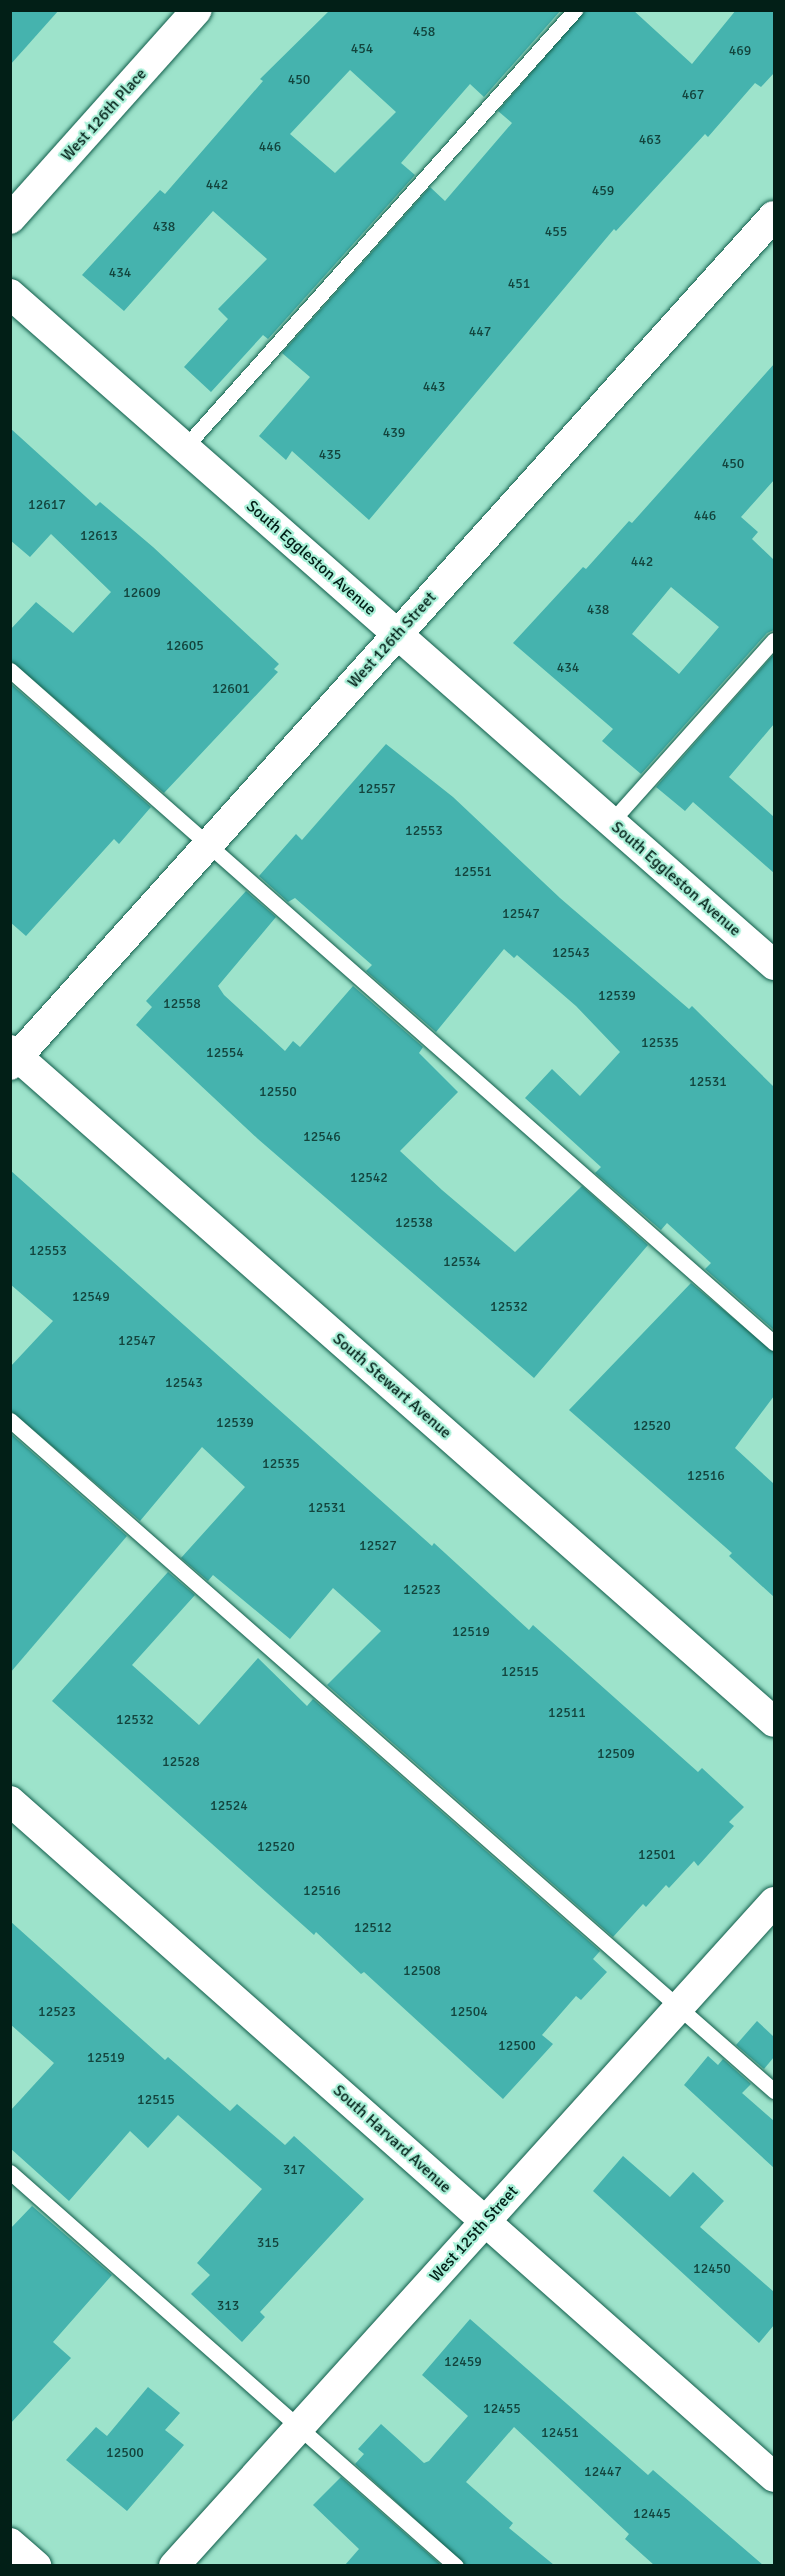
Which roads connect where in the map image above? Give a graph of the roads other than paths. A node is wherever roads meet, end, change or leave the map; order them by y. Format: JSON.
{"nodes":[{"id":1,"x":197,"y":10,"type":"edge"},
{"id":2,"x":574,"y":10,"type":"edge"},
{"id":3,"x":774,"y":216,"type":"edge"},
{"id":4,"x":10,"y":219,"type":"edge"},
{"id":5,"x":10,"y":294,"type":"edge"},
{"id":6,"x":185,"y":447,"type":"junction"},
{"id":7,"x":398,"y":635,"type":"junction"},
{"id":8,"x":774,"y":640,"type":"edge"},
{"id":9,"x":10,"y":670,"type":"edge"},
{"id":10,"x":611,"y":822,"type":"junction"},
{"id":11,"x":209,"y":845,"type":"junction"},
{"id":12,"x":774,"y":965,"type":"edge"},
{"id":13,"x":13,"y":1057,"type":"edge"},
{"id":14,"x":774,"y":1343,"type":"edge"},
{"id":15,"x":10,"y":1420,"type":"edge"},
{"id":16,"x":774,"y":1722,"type":"edge"},
{"id":17,"x":10,"y":1801,"type":"edge"},
{"id":18,"x":774,"y":1902,"type":"edge"},
{"id":19,"x":680,"y":2007,"type":"junction"},
{"id":20,"x":774,"y":2091,"type":"edge"},
{"id":21,"x":10,"y":2172,"type":"edge"},
{"id":22,"x":486,"y":2221,"type":"junction"},
{"id":23,"x":300,"y":2427,"type":"junction"},
{"id":24,"x":774,"y":2477,"type":"edge"},
{"id":25,"x":10,"y":2543,"type":"edge"},
{"id":26,"x":36,"y":2565,"type":"edge"},
{"id":27,"x":174,"y":2565,"type":"edge"},
{"id":28,"x":456,"y":2565,"type":"edge"}],
"edges":[{"from":1,"to":4,"type":"street","name":"West 126th Place"},
{"from":2,"to":6,"type":"lane"},
{"from":3,"to":7,"type":"street","name":"West 126th Street"},
{"from":5,"to":6,"type":"street","name":"South Eggleston Avenue"},
{"from":6,"to":7,"type":"street","name":"South Eggleston Avenue"},
{"from":7,"to":10,"type":"street","name":"South Eggleston Avenue"},
{"from":7,"to":11,"type":"street","name":"West 126th Street"},
{"from":8,"to":10,"type":"lane"},
{"from":9,"to":11,"type":"lane"},
{"from":10,"to":12,"type":"street","name":"South Eggleston Avenue"},
{"from":11,"to":13,"type":"street","name":"West 126th Street"},
{"from":11,"to":14,"type":"lane"},
{"from":13,"to":16,"type":"street","name":"South Stewart Avenue"},
{"from":15,"to":19,"type":"lane"},
{"from":17,"to":22,"type":"street","name":"South Harvard Avenue"},
{"from":18,"to":19,"type":"street","name":"West 125th Street"},
{"from":19,"to":20,"type":"lane"},
{"from":19,"to":22,"type":"street","name":"West 125th Street"},
{"from":21,"to":23,"type":"lane"},
{"from":22,"to":23,"type":"street","name":"West 125th Street"},
{"from":22,"to":24,"type":"street","name":"South Harvard Avenue"},
{"from":23,"to":27,"type":"street","name":"West 125th Street"},
{"from":23,"to":28,"type":"lane"},
{"from":25,"to":26,"type":"street"}]}
